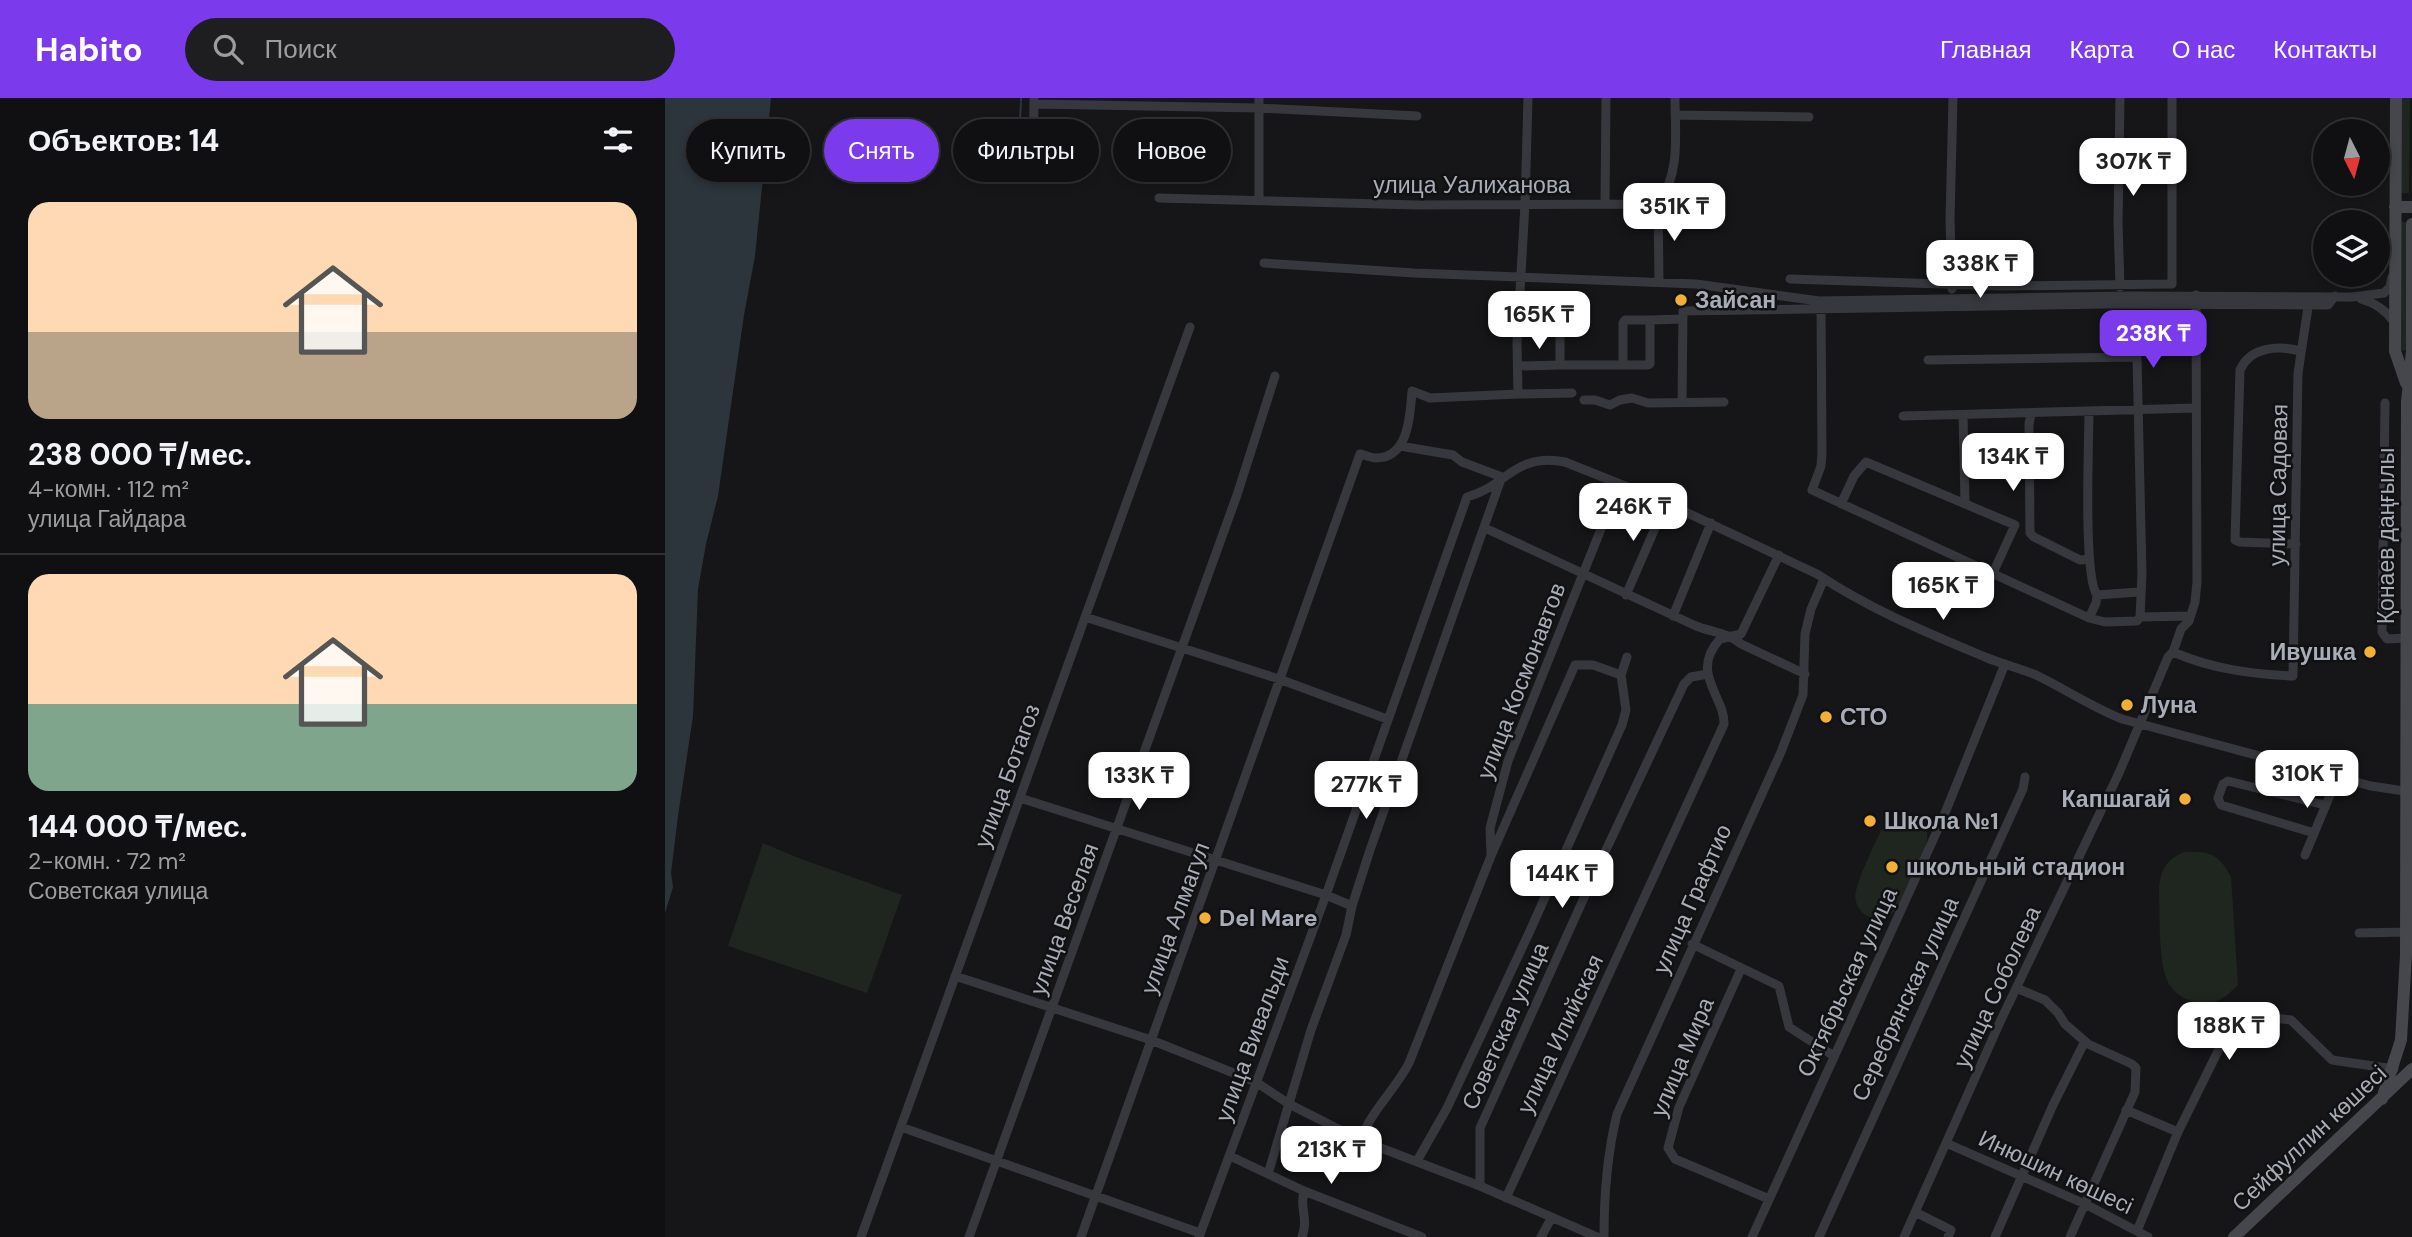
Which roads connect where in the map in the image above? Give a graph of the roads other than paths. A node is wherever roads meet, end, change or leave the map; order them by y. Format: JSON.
{"nodes":[{"id":1,"x":1528,"y":98,"type":"edge"},
{"id":2,"x":1606,"y":98,"type":"edge"},
{"id":3,"x":1675,"y":98,"type":"edge"},
{"id":4,"x":1953,"y":98,"type":"edge"},
{"id":5,"x":2120,"y":98,"type":"edge"},
{"id":6,"x":2172,"y":98,"type":"edge"},
{"id":7,"x":2396,"y":98,"type":"edge"},
{"id":8,"x":1034,"y":101,"type":"edge"},
{"id":9,"x":1259,"y":103,"type":"edge"},
{"id":10,"x":1675,"y":115,"type":"junction"},
{"id":11,"x":1417,"y":116,"type":"dead end"},
{"id":12,"x":1809,"y":117,"type":"dead end"},
{"id":13,"x":1034,"y":119,"type":"edge"},
{"id":14,"x":1159,"y":198,"type":"dead end"},
{"id":15,"x":1259,"y":201,"type":"junction"},
{"id":16,"x":1525,"y":204,"type":"junction"},
{"id":17,"x":1605,"y":204,"type":"junction"},
{"id":18,"x":1658,"y":204,"type":"junction"},
{"id":19,"x":2395,"y":207,"type":"junction"},
{"id":20,"x":2412,"y":207,"type":"edge"},
{"id":21,"x":2412,"y":224,"type":"edge"},
{"id":22,"x":2395,"y":261,"type":"junction"},
{"id":23,"x":1264,"y":263,"type":"dead end"},
{"id":24,"x":1522,"y":276,"type":"junction"},
{"id":25,"x":1790,"y":279,"type":"dead end"},
{"id":26,"x":1659,"y":281,"type":"junction"},
{"id":27,"x":1952,"y":284,"type":"junction"},
{"id":28,"x":2120,"y":284,"type":"junction"},
{"id":29,"x":2119,"y":296,"type":"junction"},
{"id":30,"x":2352,"y":297,"type":"junction"},
{"id":31,"x":1952,"y":299,"type":"junction"},
{"id":32,"x":2196,"y":299,"type":"junction"},
{"id":33,"x":2309,"y":300,"type":"junction"},
{"id":34,"x":1821,"y":306,"type":"junction"},
{"id":35,"x":1682,"y":319,"type":"junction"},
{"id":36,"x":1650,"y":320,"type":"junction"},
{"id":37,"x":2395,"y":323,"type":"junction"},
{"id":38,"x":1560,"y":324,"type":"dead end"},
{"id":39,"x":1190,"y":327,"type":"dead end"},
{"id":40,"x":2300,"y":351,"type":"junction"},
{"id":41,"x":2395,"y":351,"type":"junction"},
{"id":42,"x":2412,"y":351,"type":"edge"},
{"id":43,"x":1928,"y":360,"type":"dead end"},
{"id":44,"x":1560,"y":365,"type":"junction"},
{"id":45,"x":1623,"y":365,"type":"junction"},
{"id":46,"x":1519,"y":366,"type":"junction"},
{"id":47,"x":1275,"y":376,"type":"dead end"},
{"id":48,"x":2407,"y":386,"type":"junction"},
{"id":49,"x":1572,"y":393,"type":"dead end"},
{"id":50,"x":1518,"y":394,"type":"junction"},
{"id":51,"x":1584,"y":400,"type":"dead end"},
{"id":52,"x":1682,"y":402,"type":"junction"},
{"id":53,"x":1724,"y":402,"type":"dead end"},
{"id":54,"x":2385,"y":403,"type":"dead end"},
{"id":55,"x":2196,"y":408,"type":"junction"},
{"id":56,"x":2139,"y":410,"type":"junction"},
{"id":57,"x":2089,"y":411,"type":"junction"},
{"id":58,"x":2031,"y":414,"type":"junction"},
{"id":59,"x":1963,"y":415,"type":"junction"},
{"id":60,"x":1903,"y":416,"type":"dead end"},
{"id":61,"x":1400,"y":446,"type":"junction"},
{"id":62,"x":1502,"y":477,"type":"junction"},
{"id":63,"x":1619,"y":484,"type":"junction"},
{"id":64,"x":1965,"y":502,"type":"junction"},
{"id":65,"x":1666,"y":503,"type":"junction"},
{"id":66,"x":1841,"y":504,"type":"junction"},
{"id":67,"x":1711,"y":523,"type":"junction"},
{"id":68,"x":2409,"y":527,"type":"edge"},
{"id":69,"x":1485,"y":528,"type":"junction"},
{"id":70,"x":2296,"y":544,"type":"junction"},
{"id":71,"x":1779,"y":555,"type":"junction"},
{"id":72,"x":2089,"y":559,"type":"junction"},
{"id":73,"x":1993,"y":573,"type":"junction"},
{"id":74,"x":1582,"y":574,"type":"junction"},
{"id":75,"x":1825,"y":579,"type":"junction"},
{"id":76,"x":2140,"y":592,"type":"junction"},
{"id":77,"x":1626,"y":595,"type":"junction"},
{"id":78,"x":2097,"y":595,"type":"junction"},
{"id":79,"x":1673,"y":616,"type":"junction"},
{"id":80,"x":2190,"y":616,"type":"junction"},
{"id":81,"x":2409,"y":616,"type":"edge"},
{"id":82,"x":1085,"y":617,"type":"junction"},
{"id":83,"x":2140,"y":617,"type":"junction"},
{"id":84,"x":2089,"y":618,"type":"junction"},
{"id":85,"x":1732,"y":636,"type":"junction"},
{"id":86,"x":2406,"y":638,"type":"junction"},
{"id":87,"x":1181,"y":648,"type":"junction"},
{"id":88,"x":2171,"y":655,"type":"junction"},
{"id":89,"x":1627,"y":657,"type":"dead end"},
{"id":90,"x":2005,"y":664,"type":"junction"},
{"id":91,"x":1708,"y":674,"type":"junction"},
{"id":92,"x":1805,"y":674,"type":"junction"},
{"id":93,"x":2408,"y":675,"type":"edge"},
{"id":94,"x":1621,"y":676,"type":"junction"},
{"id":95,"x":1279,"y":679,"type":"junction"},
{"id":96,"x":1387,"y":719,"type":"junction"},
{"id":97,"x":2141,"y":720,"type":"junction"},
{"id":98,"x":2409,"y":759,"type":"edge"},
{"id":99,"x":2337,"y":776,"type":"junction"},
{"id":100,"x":2025,"y":777,"type":"dead end"},
{"id":101,"x":2409,"y":792,"type":"edge"},
{"id":102,"x":1020,"y":798,"type":"junction"},
{"id":103,"x":2325,"y":805,"type":"junction"},
{"id":104,"x":1118,"y":829,"type":"junction"},
{"id":105,"x":2314,"y":833,"type":"junction"},
{"id":106,"x":1563,"y":855,"type":"junction"},
{"id":107,"x":2305,"y":855,"type":"dead end"},
{"id":108,"x":1491,"y":856,"type":"junction"},
{"id":109,"x":1217,"y":860,"type":"junction"},
{"id":110,"x":1597,"y":869,"type":"junction"},
{"id":111,"x":1326,"y":895,"type":"junction"},
{"id":112,"x":1352,"y":906,"type":"junction"},
{"id":113,"x":2407,"y":932,"type":"junction"},
{"id":114,"x":2360,"y":933,"type":"dead end"},
{"id":115,"x":1692,"y":944,"type":"junction"},
{"id":116,"x":1741,"y":969,"type":"junction"},
{"id":117,"x":955,"y":975,"type":"junction"},
{"id":118,"x":2408,"y":976,"type":"edge"},
{"id":119,"x":2016,"y":988,"type":"junction"},
{"id":120,"x":2412,"y":1005,"type":"edge"},
{"id":121,"x":1051,"y":1009,"type":"junction"},
{"id":122,"x":1151,"y":1040,"type":"junction"},
{"id":123,"x":2085,"y":1041,"type":"junction"},
{"id":124,"x":1834,"y":1056,"type":"junction"},
{"id":125,"x":2394,"y":1069,"type":"junction"},
{"id":126,"x":2412,"y":1069,"type":"edge"},
{"id":127,"x":1257,"y":1082,"type":"junction"},
{"id":128,"x":2382,"y":1099,"type":"junction"},
{"id":129,"x":1289,"y":1104,"type":"junction"},
{"id":130,"x":2126,"y":1110,"type":"junction"},
{"id":131,"x":901,"y":1127,"type":"junction"},
{"id":132,"x":2178,"y":1132,"type":"junction"},
{"id":133,"x":1360,"y":1140,"type":"junction"},
{"id":134,"x":1947,"y":1143,"type":"junction"},
{"id":135,"x":1230,"y":1156,"type":"junction"},
{"id":136,"x":997,"y":1160,"type":"junction"},
{"id":137,"x":1417,"y":1161,"type":"junction"},
{"id":138,"x":1268,"y":1174,"type":"junction"},
{"id":139,"x":2023,"y":1176,"type":"junction"},
{"id":140,"x":1480,"y":1186,"type":"junction"},
{"id":141,"x":1304,"y":1191,"type":"junction"},
{"id":142,"x":1097,"y":1195,"type":"junction"},
{"id":143,"x":1506,"y":1198,"type":"junction"},
{"id":144,"x":1769,"y":1199,"type":"junction"},
{"id":145,"x":2085,"y":1204,"type":"junction"},
{"id":146,"x":1915,"y":1212,"type":"junction"},
{"id":147,"x":1552,"y":1217,"type":"junction"},
{"id":148,"x":2137,"y":1231,"type":"junction"},
{"id":149,"x":1199,"y":1235,"type":"edge"},
{"id":150,"x":861,"y":1237,"type":"edge"},
{"id":151,"x":969,"y":1237,"type":"edge"},
{"id":152,"x":1081,"y":1237,"type":"edge"},
{"id":153,"x":1302,"y":1237,"type":"edge"},
{"id":154,"x":1422,"y":1237,"type":"edge"},
{"id":155,"x":1541,"y":1237,"type":"edge"},
{"id":156,"x":1597,"y":1237,"type":"edge"},
{"id":157,"x":1604,"y":1237,"type":"edge"},
{"id":158,"x":1752,"y":1237,"type":"edge"},
{"id":159,"x":1819,"y":1237,"type":"edge"},
{"id":160,"x":1904,"y":1237,"type":"edge"},
{"id":161,"x":1948,"y":1237,"type":"edge"},
{"id":162,"x":1994,"y":1237,"type":"edge"},
{"id":163,"x":2070,"y":1237,"type":"edge"},
{"id":164,"x":2148,"y":1237,"type":"edge"},
{"id":165,"x":2234,"y":1237,"type":"edge"}],
"edges":[{"from":1,"to":16,"type":"street"},
{"from":2,"to":17,"type":"street"},
{"from":3,"to":10,"type":"street"},
{"from":4,"to":27,"type":"street"},
{"from":5,"to":28,"type":"street"},
{"from":6,"to":28,"type":"street"},
{"from":7,"to":19,"type":"main road"},
{"from":8,"to":9,"type":"street"},
{"from":8,"to":13,"type":"street"},
{"from":9,"to":11,"type":"street"},
{"from":9,"to":15,"type":"street"},
{"from":10,"to":12,"type":"street"},
{"from":10,"to":18,"type":"street"},
{"from":14,"to":15,"type":"street","name":"улица Уалиханова"},
{"from":15,"to":16,"type":"street","name":"улица Уалиханова"},
{"from":16,"to":17,"type":"street","name":"улица Уалиханова"},
{"from":16,"to":24,"type":"street"},
{"from":17,"to":18,"type":"street","name":"улица Уалиханова"},
{"from":18,"to":26,"type":"street"},
{"from":19,"to":20,"type":"main road"},
{"from":19,"to":22,"type":"main road"},
{"from":21,"to":42,"type":"main road"},
{"from":22,"to":30,"type":"street"},
{"from":22,"to":37,"type":"main road"},
{"from":23,"to":24,"type":"street"},
{"from":24,"to":26,"type":"street"},
{"from":24,"to":46,"type":"street"},
{"from":25,"to":27,"type":"street"},
{"from":26,"to":34,"type":"street"},
{"from":27,"to":28,"type":"street"},
{"from":27,"to":31,"type":"street"},
{"from":28,"to":29,"type":"street"},
{"from":29,"to":31,"type":"street"},
{"from":29,"to":32,"type":"street"},
{"from":30,"to":33,"type":"street"},
{"from":30,"to":37,"type":"street"},
{"from":31,"to":34,"type":"street"},
{"from":32,"to":33,"type":"street"},
{"from":32,"to":34,"type":"street"},
{"from":32,"to":55,"type":"street"},
{"from":33,"to":40,"type":"street","name":"улица Садовая"},
{"from":34,"to":35,"type":"street"},
{"from":34,"to":66,"type":"street"},
{"from":35,"to":36,"type":"street"},
{"from":35,"to":52,"type":"street"},
{"from":36,"to":45,"type":"street"},
{"from":36,"to":45,"type":"street"},
{"from":37,"to":41,"type":"main road"},
{"from":38,"to":44,"type":"street"},
{"from":39,"to":82,"type":"street","name":"улица Ботагоз"},
{"from":40,"to":70,"type":"street","name":"улица Садовая"},
{"from":40,"to":70,"type":"street"},
{"from":41,"to":42,"type":"main road"},
{"from":41,"to":48,"type":"main road"},
{"from":42,"to":48,"type":"main road"},
{"from":43,"to":56,"type":"street"},
{"from":44,"to":45,"type":"street"},
{"from":44,"to":46,"type":"street"},
{"from":46,"to":50,"type":"street"},
{"from":47,"to":87,"type":"street","name":"улица Веселая"},
{"from":48,"to":68,"type":"main road","name":"Қонаев даңғылы"},
{"from":49,"to":50,"type":"street"},
{"from":50,"to":61,"type":"street"},
{"from":51,"to":52,"type":"street"},
{"from":52,"to":53,"type":"street"},
{"from":54,"to":86,"type":"street"},
{"from":55,"to":56,"type":"street"},
{"from":55,"to":80,"type":"street"},
{"from":56,"to":57,"type":"street"},
{"from":56,"to":76,"type":"street"},
{"from":57,"to":58,"type":"street"},
{"from":57,"to":72,"type":"street"},
{"from":58,"to":59,"type":"street"},
{"from":58,"to":72,"type":"street"},
{"from":59,"to":60,"type":"street"},
{"from":59,"to":64,"type":"street"},
{"from":61,"to":62,"type":"street"},
{"from":61,"to":95,"type":"street","name":"улица Алмагул"},
{"from":62,"to":63,"type":"street","name":"улица Вивальди"},
{"from":62,"to":69,"type":"street"},
{"from":62,"to":96,"type":"street","name":"улица Вивальди"},
{"from":63,"to":65,"type":"street","name":"улица Вивальди"},
{"from":63,"to":74,"type":"street","name":"улица Космонавтов"},
{"from":64,"to":66,"type":"street"},
{"from":64,"to":73,"type":"street"},
{"from":65,"to":67,"type":"street","name":"улица Вивальди"},
{"from":65,"to":77,"type":"street"},
{"from":66,"to":73,"type":"street"},
{"from":67,"to":71,"type":"street","name":"улица Вивальди"},
{"from":67,"to":79,"type":"street"},
{"from":68,"to":81,"type":"main road","name":"Қонаев даңғылы"},
{"from":69,"to":74,"type":"street"},
{"from":69,"to":112,"type":"street"},
{"from":70,"to":88,"type":"street","name":"улица Садовая"},
{"from":71,"to":75,"type":"street","name":"улица Вивальди"},
{"from":71,"to":85,"type":"street"},
{"from":72,"to":78,"type":"street"},
{"from":73,"to":84,"type":"street"},
{"from":74,"to":77,"type":"street"},
{"from":74,"to":108,"type":"street","name":"улица Космонавтов"},
{"from":75,"to":90,"type":"street","name":"улица Вивальди"},
{"from":75,"to":92,"type":"street","name":"улица Графтио"},
{"from":76,"to":78,"type":"street"},
{"from":76,"to":83,"type":"street"},
{"from":77,"to":79,"type":"street"},
{"from":78,"to":84,"type":"street"},
{"from":79,"to":85,"type":"street"},
{"from":80,"to":83,"type":"street"},
{"from":80,"to":88,"type":"street"},
{"from":81,"to":86,"type":"main road","name":"Қонаев даңғылы"},
{"from":82,"to":87,"type":"street"},
{"from":82,"to":102,"type":"street","name":"улица Ботагоз"},
{"from":83,"to":84,"type":"street"},
{"from":85,"to":91,"type":"street"},
{"from":85,"to":92,"type":"street"},
{"from":86,"to":93,"type":"main road","name":"Қонаев даңғылы"},
{"from":87,"to":95,"type":"street"},
{"from":87,"to":104,"type":"street","name":"улица Веселая"},
{"from":88,"to":97,"type":"street","name":"улица Соболева"},
{"from":89,"to":94,"type":"street"},
{"from":90,"to":97,"type":"street","name":"улица Вивальди"},
{"from":90,"to":124,"type":"street","name":"Октябрьская улица"},
{"from":91,"to":110,"type":"street","name":"Советская улица"},
{"from":91,"to":143,"type":"street","name":"улица Илийская"},
{"from":92,"to":115,"type":"street","name":"улица Графтио"},
{"from":93,"to":98,"type":"main road","name":"Қонаев даңғылы"},
{"from":94,"to":106,"type":"street"},
{"from":94,"to":108,"type":"street","name":"улица Космонавтов"},
{"from":95,"to":96,"type":"street"},
{"from":95,"to":109,"type":"street","name":"улица Алмагул"},
{"from":96,"to":111,"type":"street","name":"улица Вивальди"},
{"from":97,"to":99,"type":"street","name":"улица Вивальди"},
{"from":97,"to":119,"type":"street","name":"улица Соболева"},
{"from":98,"to":101,"type":"main road","name":"Қонаев даңғылы"},
{"from":99,"to":101,"type":"street","name":"улица Вивальди"},
{"from":99,"to":103,"type":"street"},
{"from":100,"to":159,"type":"street","name":"Серебрянская улица"},
{"from":101,"to":113,"type":"main road","name":"Қонаев даңғылы"},
{"from":102,"to":104,"type":"street"},
{"from":102,"to":117,"type":"street","name":"улица Ботагоз"},
{"from":103,"to":105,"type":"street"},
{"from":103,"to":105,"type":"street"},
{"from":104,"to":109,"type":"street"},
{"from":104,"to":121,"type":"street","name":"улица Веселая"},
{"from":105,"to":107,"type":"street"},
{"from":106,"to":110,"type":"street"},
{"from":106,"to":137,"type":"street"},
{"from":108,"to":133,"type":"street","name":"улица Космонавтов"},
{"from":109,"to":111,"type":"street"},
{"from":109,"to":122,"type":"street","name":"улица Алмагул"},
{"from":110,"to":140,"type":"street","name":"Советская улица"},
{"from":111,"to":112,"type":"street"},
{"from":111,"to":127,"type":"street","name":"улица Вивальди"},
{"from":112,"to":129,"type":"street"},
{"from":113,"to":114,"type":"street"},
{"from":113,"to":118,"type":"main road","name":"Қонаев даңғылы"},
{"from":115,"to":116,"type":"street"},
{"from":115,"to":157,"type":"street","name":"улица Графтио"},
{"from":116,"to":124,"type":"street"},
{"from":116,"to":144,"type":"street","name":"улица Мира"},
{"from":117,"to":121,"type":"street"},
{"from":117,"to":131,"type":"street","name":"улица Ботагоз"},
{"from":118,"to":120,"type":"main road"},
{"from":118,"to":125,"type":"main road","name":"Қонаев даңғылы"},
{"from":119,"to":123,"type":"street"},
{"from":119,"to":134,"type":"street","name":"улица Соболева"},
{"from":121,"to":122,"type":"street"},
{"from":121,"to":136,"type":"street","name":"улица Веселая"},
{"from":122,"to":127,"type":"street"},
{"from":122,"to":142,"type":"street","name":"улица Алмагул"},
{"from":123,"to":130,"type":"street"},
{"from":123,"to":139,"type":"street"},
{"from":124,"to":144,"type":"street","name":"Октябрьская улица"},
{"from":125,"to":128,"type":"main road","name":"Қонаев даңғылы"},
{"from":125,"to":132,"type":"street"},
{"from":126,"to":128,"type":"main road","name":"Сейфуллин көшесі"},
{"from":127,"to":129,"type":"street"},
{"from":127,"to":135,"type":"street","name":"улица Вивальди"},
{"from":128,"to":165,"type":"main road","name":"Сейфуллин көшесі"},
{"from":129,"to":133,"type":"street"},
{"from":129,"to":138,"type":"street"},
{"from":130,"to":132,"type":"street"},
{"from":130,"to":145,"type":"street"},
{"from":131,"to":136,"type":"street"},
{"from":131,"to":150,"type":"street","name":"улица Ботагоз"},
{"from":132,"to":148,"type":"street"},
{"from":133,"to":137,"type":"street"},
{"from":134,"to":139,"type":"street","name":"Инюшин көшесі"},
{"from":134,"to":146,"type":"street","name":"улица Соболева"},
{"from":135,"to":138,"type":"street"},
{"from":135,"to":149,"type":"street","name":"улица Вивальди"},
{"from":136,"to":142,"type":"street"},
{"from":136,"to":151,"type":"street","name":"улица Веселая"},
{"from":137,"to":140,"type":"street"},
{"from":138,"to":141,"type":"street"},
{"from":139,"to":145,"type":"street","name":"Инюшин көшесі"},
{"from":139,"to":162,"type":"street"},
{"from":140,"to":143,"type":"street"},
{"from":141,"to":153,"type":"street"},
{"from":141,"to":154,"type":"street"},
{"from":142,"to":149,"type":"street"},
{"from":142,"to":152,"type":"street","name":"улица Алмагул"},
{"from":143,"to":147,"type":"street"},
{"from":144,"to":158,"type":"street","name":"Октябрьская улица"},
{"from":145,"to":148,"type":"street","name":"Инюшин көшесі"},
{"from":145,"to":163,"type":"street"},
{"from":146,"to":160,"type":"street","name":"улица Соболева"},
{"from":146,"to":161,"type":"street"},
{"from":147,"to":155,"type":"street"},
{"from":147,"to":156,"type":"street"},
{"from":148,"to":164,"type":"street","name":"Инюшин көшесі"}]}
